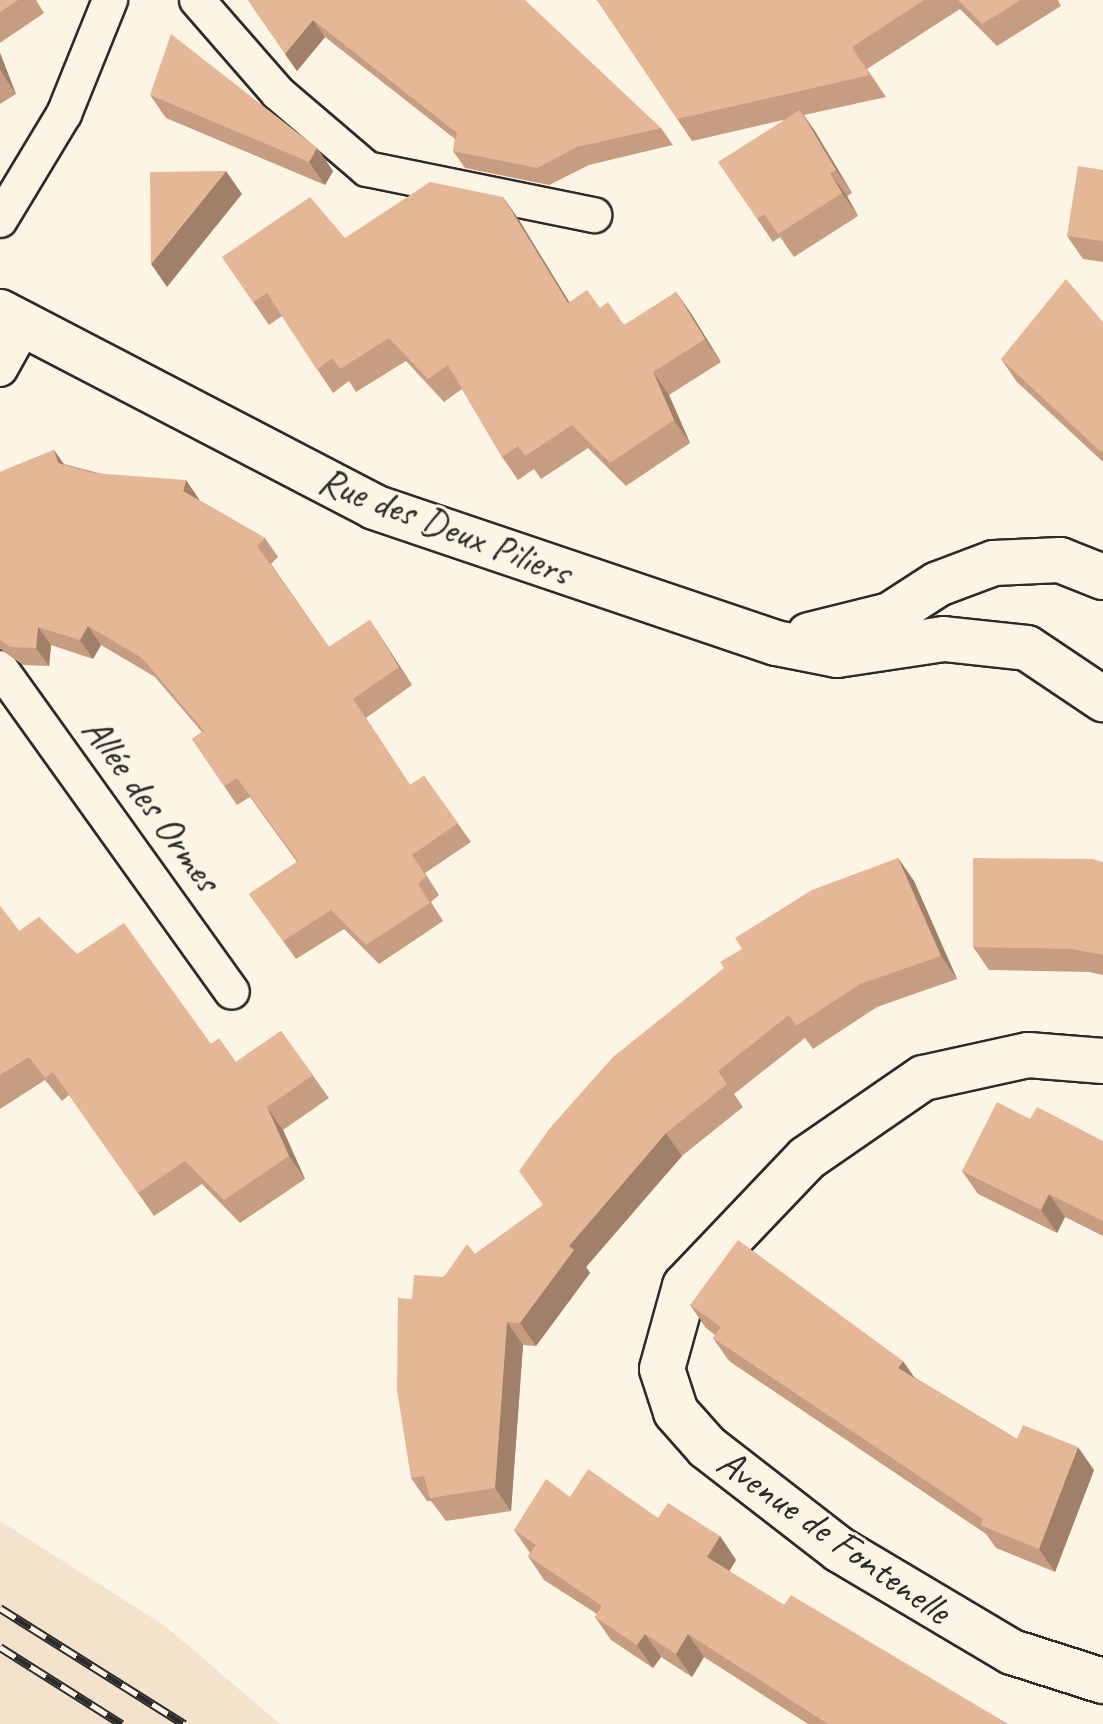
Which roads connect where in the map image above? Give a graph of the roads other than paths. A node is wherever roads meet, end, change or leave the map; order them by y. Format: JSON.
{"nodes":[{"id":1,"x":110,"y":0,"type":"edge"},
{"id":2,"x":197,"y":0,"type":"edge"},
{"id":3,"x":594,"y":215,"type":"dead end"},
{"id":4,"x":0,"y":220,"type":"edge"},
{"id":5,"x":12,"y":319,"type":"edge"},
{"id":6,"x":0,"y":369,"type":"edge"},
{"id":7,"x":1103,"y":577,"type":"edge"},
{"id":8,"x":776,"y":643,"type":"junction"},
{"id":9,"x":0,"y":668,"type":"edge"},
{"id":10,"x":1103,"y":699,"type":"edge"},
{"id":11,"x":232,"y":992,"type":"dead end"},
{"id":12,"x":1103,"y":1061,"type":"edge"},
{"id":13,"x":1103,"y":1681,"type":"edge"}],
"edges":[{"from":1,"to":4,"type":"lane"},
{"from":2,"to":3,"type":"lane"},
{"from":5,"to":6,"type":"lane"},
{"from":5,"to":8,"type":"street","name":"Rue des Deux Piliers"},
{"from":7,"to":8,"type":"street"},
{"from":8,"to":10,"type":"street","name":"Rue des Deux Piliers"},
{"from":9,"to":11,"type":"lane","name":"Allée des Ormes"},
{"from":12,"to":13,"type":"street","name":"Avenue de Fontenelle"}]}
